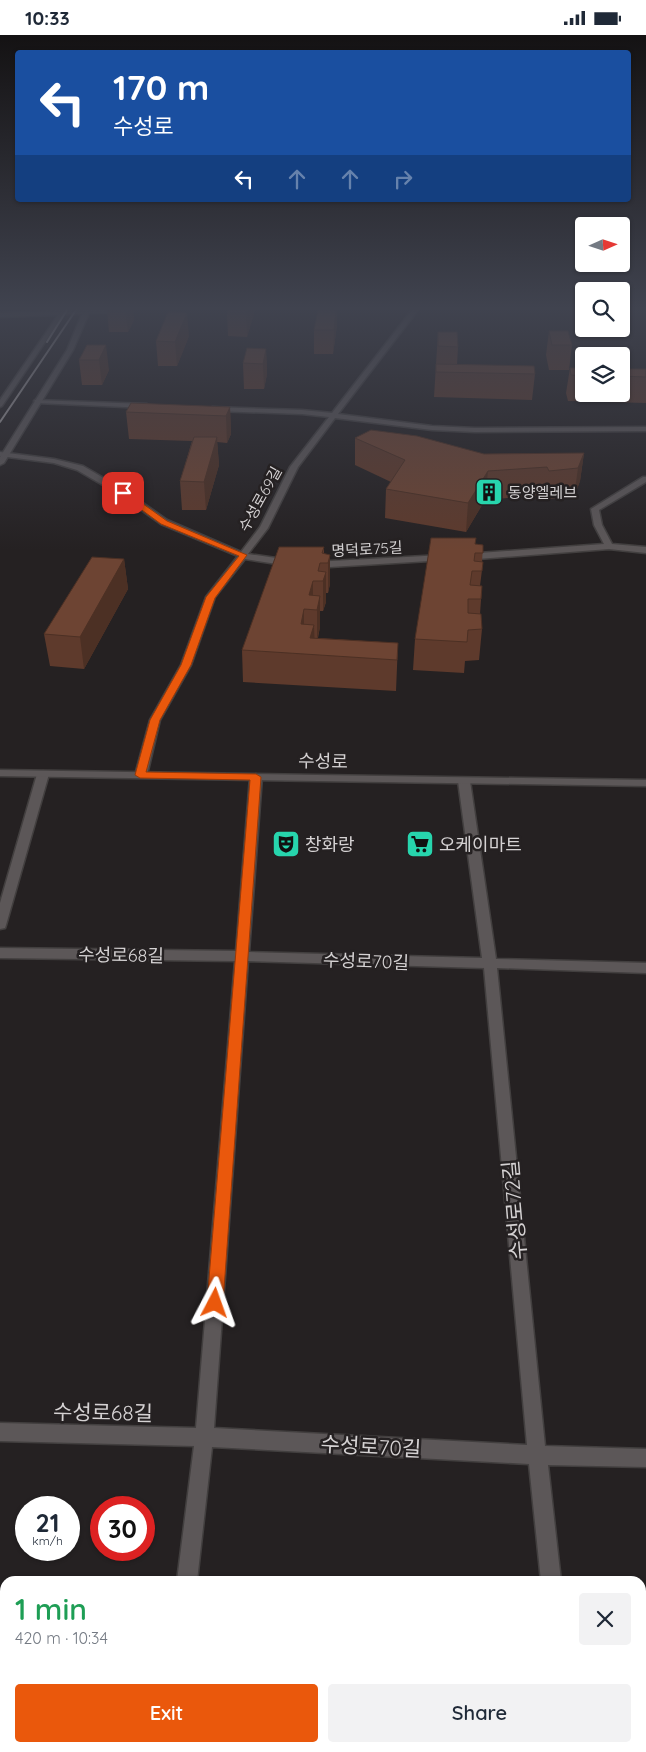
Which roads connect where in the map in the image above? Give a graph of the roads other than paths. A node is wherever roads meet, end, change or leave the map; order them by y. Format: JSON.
{"nodes":[{"id":1,"x":11,"y":390,"type":"edge"},
{"id":2,"x":44,"y":390,"type":"edge"},
{"id":3,"x":355,"y":390,"type":"edge"},
{"id":4,"x":37,"y":401,"type":"junction"},
{"id":5,"x":0,"y":405,"type":"edge"},
{"id":6,"x":155,"y":406,"type":"edge"},
{"id":7,"x":204,"y":408,"type":"edge"},
{"id":8,"x":335,"y":416,"type":"junction"},
{"id":9,"x":646,"y":429,"type":"edge"},
{"id":10,"x":1,"y":457,"type":"edge"},
{"id":11,"x":646,"y":479,"type":"edge"},
{"id":12,"x":609,"y":546,"type":"junction"},
{"id":13,"x":646,"y":550,"type":"edge"},
{"id":14,"x":244,"y":555,"type":"junction"},
{"id":15,"x":0,"y":773,"type":"edge"},
{"id":16,"x":43,"y":774,"type":"junction"},
{"id":17,"x":140,"y":775,"type":"junction"},
{"id":18,"x":256,"y":777,"type":"junction"},
{"id":19,"x":464,"y":781,"type":"junction"},
{"id":20,"x":646,"y":783,"type":"edge"},
{"id":21,"x":0,"y":925,"type":"edge"},
{"id":22,"x":0,"y":953,"type":"edge"},
{"id":23,"x":242,"y":956,"type":"junction"},
{"id":24,"x":490,"y":965,"type":"junction"},
{"id":25,"x":646,"y":968,"type":"edge"},
{"id":26,"x":0,"y":1432,"type":"edge"},
{"id":27,"x":204,"y":1437,"type":"junction"},
{"id":28,"x":537,"y":1455,"type":"junction"},
{"id":29,"x":646,"y":1458,"type":"edge"},
{"id":30,"x":188,"y":1576,"type":"edge"},
{"id":31,"x":551,"y":1576,"type":"edge"}],
"edges":[{"from":1,"to":5,"type":"street"},
{"from":2,"to":4,"type":"street"},
{"from":3,"to":8,"type":"street","name":"수성로69길"},
{"from":4,"to":6,"type":"street"},
{"from":4,"to":10,"type":"street"},
{"from":7,"to":8,"type":"street"},
{"from":8,"to":9,"type":"street"},
{"from":8,"to":14,"type":"street","name":"수성로69길"},
{"from":10,"to":14,"type":"street","name":"명덕로75길"},
{"from":11,"to":12,"type":"street"},
{"from":12,"to":13,"type":"street","name":"명덕로75길"},
{"from":12,"to":14,"type":"street","name":"명덕로75길"},
{"from":14,"to":17,"type":"street","name":"수성로69길"},
{"from":15,"to":16,"type":"street","name":"수성로"},
{"from":16,"to":17,"type":"street","name":"수성로"},
{"from":16,"to":21,"type":"street"},
{"from":17,"to":18,"type":"street","name":"수성로"},
{"from":18,"to":19,"type":"street","name":"수성로"},
{"from":18,"to":23,"type":"street"},
{"from":19,"to":20,"type":"street","name":"수성로"},
{"from":19,"to":24,"type":"street","name":"수성로72길"},
{"from":22,"to":23,"type":"street","name":"수성로68길"},
{"from":23,"to":24,"type":"street","name":"수성로70길"},
{"from":23,"to":27,"type":"street"},
{"from":24,"to":25,"type":"street"},
{"from":24,"to":28,"type":"street","name":"수성로72길"},
{"from":26,"to":27,"type":"street","name":"수성로68길"},
{"from":27,"to":28,"type":"street","name":"수성로70길"},
{"from":27,"to":30,"type":"street"},
{"from":28,"to":29,"type":"street"},
{"from":28,"to":31,"type":"street","name":"수성로72길"}]}
